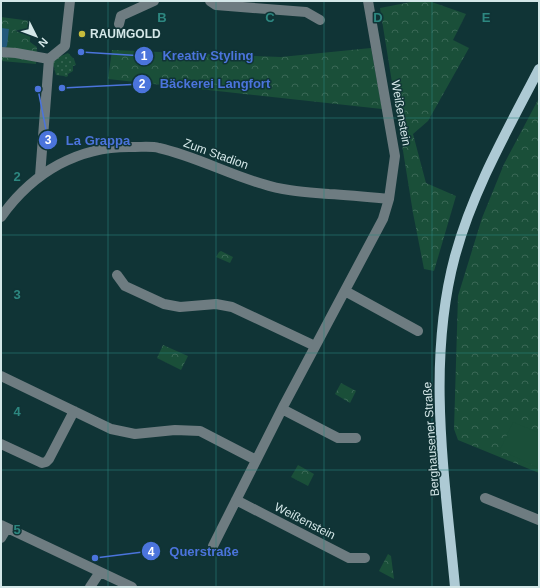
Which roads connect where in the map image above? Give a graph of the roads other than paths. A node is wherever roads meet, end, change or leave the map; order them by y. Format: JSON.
{"nodes":[{"id":1,"x":70,"y":1,"type":"edge"},
{"id":2,"x":154,"y":1,"type":"edge"},
{"id":3,"x":210,"y":1,"type":"edge"},
{"id":4,"x":368,"y":1,"type":"edge"},
{"id":5,"x":320,"y":20,"type":"dead end"},
{"id":6,"x":118,"y":24,"type":"dead end"},
{"id":7,"x":1,"y":52,"type":"edge"},
{"id":8,"x":49,"y":59,"type":"junction"},
{"id":9,"x":539,"y":69,"type":"edge"},
{"id":10,"x":40,"y":176,"type":"junction"},
{"id":11,"x":389,"y":199,"type":"junction"},
{"id":12,"x":1,"y":217,"type":"edge"},
{"id":13,"x":117,"y":275,"type":"dead end"},
{"id":14,"x":344,"y":292,"type":"junction"},
{"id":15,"x":418,"y":331,"type":"dead end"},
{"id":16,"x":315,"y":346,"type":"junction"},
{"id":17,"x":1,"y":376,"type":"edge"},
{"id":18,"x":282,"y":409,"type":"junction"},
{"id":19,"x":74,"y":411,"type":"junction"},
{"id":20,"x":356,"y":438,"type":"dead end"},
{"id":21,"x":1,"y":444,"type":"edge"},
{"id":22,"x":256,"y":460,"type":"junction"},
{"id":23,"x":485,"y":498,"type":"dead end"},
{"id":24,"x":236,"y":500,"type":"junction"},
{"id":25,"x":539,"y":520,"type":"edge"},
{"id":26,"x":4,"y":526,"type":"edge"},
{"id":27,"x":1,"y":538,"type":"edge"},
{"id":28,"x":213,"y":546,"type":"dead end"},
{"id":29,"x":365,"y":558,"type":"dead end"},
{"id":30,"x":100,"y":572,"type":"junction"},
{"id":31,"x":90,"y":587,"type":"edge"},
{"id":32,"x":132,"y":587,"type":"edge"},
{"id":33,"x":455,"y":587,"type":"edge"}],
"edges":[{"from":1,"to":8,"type":"street"},
{"from":2,"to":6,"type":"street"},
{"from":3,"to":5,"type":"street"},
{"from":4,"to":11,"type":"street","name":"Weißenstein"},
{"from":7,"to":8,"type":"street"},
{"from":8,"to":10,"type":"street"},
{"from":9,"to":33,"type":"main road","name":"Berghausener Straße"},
{"from":10,"to":11,"type":"street","name":"Zum Stadion"},
{"from":10,"to":12,"type":"street","name":"Zum Stadion"},
{"from":11,"to":14,"type":"street","name":"Weißenstein"},
{"from":13,"to":16,"type":"street"},
{"from":14,"to":15,"type":"street"},
{"from":14,"to":16,"type":"street","name":"Weißenstein"},
{"from":16,"to":18,"type":"street","name":"Weißenstein"},
{"from":17,"to":19,"type":"street"},
{"from":18,"to":20,"type":"street"},
{"from":18,"to":22,"type":"street","name":"Weißenstein"},
{"from":19,"to":21,"type":"street"},
{"from":19,"to":22,"type":"street"},
{"from":22,"to":24,"type":"street","name":"Weißenstein"},
{"from":23,"to":25,"type":"street"},
{"from":24,"to":28,"type":"street","name":"Weißenstein"},
{"from":24,"to":29,"type":"street","name":"Weißenstein"},
{"from":26,"to":27,"type":"street"},
{"from":26,"to":30,"type":"street"},
{"from":30,"to":31,"type":"street"},
{"from":30,"to":32,"type":"street"}]}
